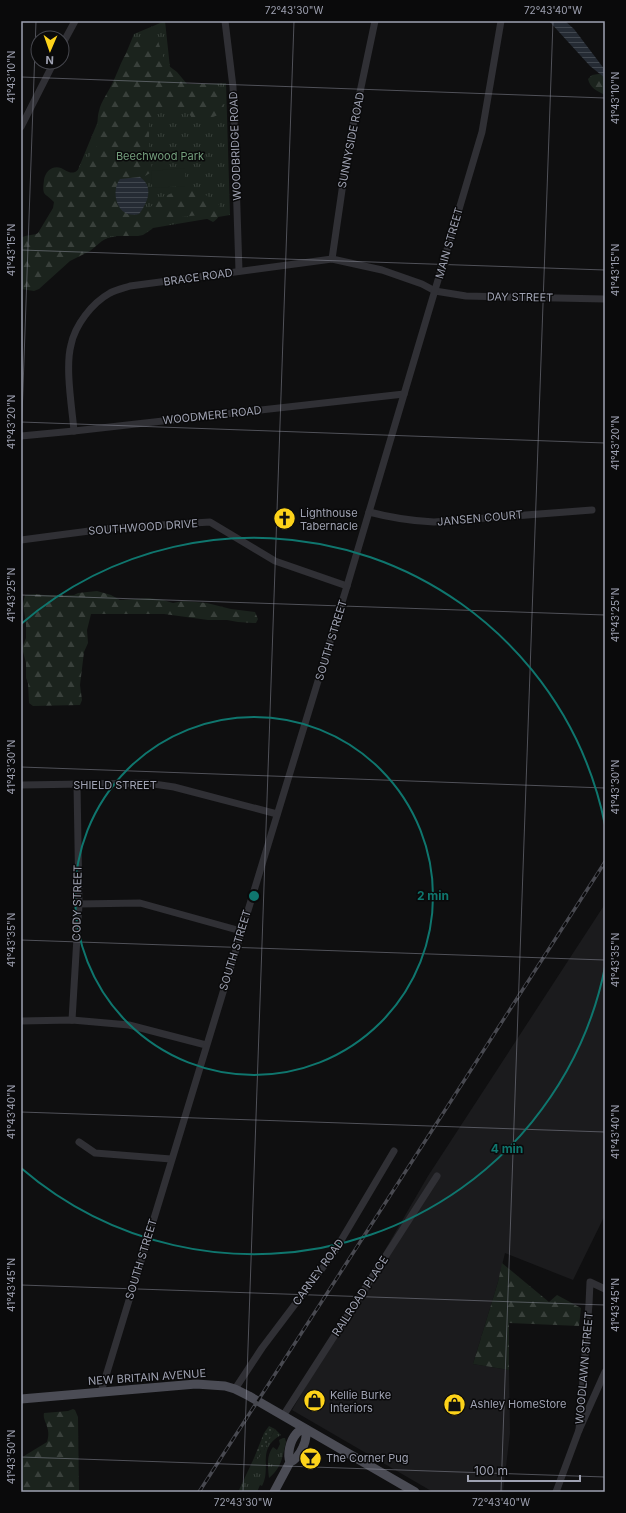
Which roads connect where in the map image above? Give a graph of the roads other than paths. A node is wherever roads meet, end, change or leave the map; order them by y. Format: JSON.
{"nodes":[{"id":1,"x":76,"y":21,"type":"edge"},
{"id":2,"x":225,"y":21,"type":"edge"},
{"id":3,"x":375,"y":21,"type":"edge"},
{"id":4,"x":501,"y":21,"type":"edge"},
{"id":5,"x":70,"y":31,"type":"edge"},
{"id":6,"x":50,"y":70,"type":"edge"},
{"id":7,"x":21,"y":127,"type":"edge"},
{"id":8,"x":332,"y":259,"type":"junction"},
{"id":9,"x":239,"y":271,"type":"junction"},
{"id":10,"x":435,"y":291,"type":"junction"},
{"id":11,"x":605,"y":298,"type":"edge"},
{"id":12,"x":404,"y":394,"type":"junction"},
{"id":13,"x":74,"y":431,"type":"junction"},
{"id":14,"x":21,"y":436,"type":"edge"},
{"id":15,"x":385,"y":461,"type":"joint"},
{"id":16,"x":592,"y":510,"type":"dead end"},
{"id":17,"x":369,"y":512,"type":"junction"},
{"id":18,"x":21,"y":540,"type":"edge"},
{"id":19,"x":347,"y":586,"type":"junction"},
{"id":20,"x":77,"y":784,"type":"junction"},
{"id":21,"x":21,"y":785,"type":"edge"},
{"id":22,"x":277,"y":814,"type":"junction"},
{"id":23,"x":79,"y":904,"type":"junction"},
{"id":24,"x":241,"y":931,"type":"junction"},
{"id":25,"x":72,"y":1020,"type":"junction"},
{"id":26,"x":21,"y":1021,"type":"edge"},
{"id":27,"x":206,"y":1045,"type":"junction"},
{"id":28,"x":79,"y":1142,"type":"dead end"},
{"id":29,"x":394,"y":1151,"type":"dead end"},
{"id":30,"x":171,"y":1159,"type":"junction"},
{"id":31,"x":437,"y":1176,"type":"dead end"},
{"id":32,"x":605,"y":1288,"type":"edge"},
{"id":33,"x":605,"y":1372,"type":"edge"},
{"id":34,"x":235,"y":1389,"type":"junction"},
{"id":35,"x":101,"y":1392,"type":"junction"},
{"id":36,"x":21,"y":1399,"type":"edge"},
{"id":37,"x":283,"y":1416,"type":"junction"},
{"id":38,"x":305,"y":1429,"type":"junction"},
{"id":39,"x":578,"y":1430,"type":"junction"},
{"id":40,"x":274,"y":1492,"type":"edge"},
{"id":41,"x":415,"y":1492,"type":"edge"},
{"id":42,"x":556,"y":1492,"type":"edge"}],
"edges":[{"from":1,"to":5,"type":"street"},
{"from":2,"to":9,"type":"street","name":"WOODBRIDGE ROAD"},
{"from":3,"to":8,"type":"street","name":"SUNNYSIDE ROAD"},
{"from":4,"to":10,"type":"street","name":"MAIN STREET"},
{"from":6,"to":7,"type":"street"},
{"from":8,"to":9,"type":"street","name":"BRACE ROAD"},
{"from":8,"to":10,"type":"street","name":"BRACE ROAD"},
{"from":9,"to":13,"type":"street","name":"BRACE ROAD"},
{"from":10,"to":11,"type":"street","name":"DAY STREET"},
{"from":10,"to":12,"type":"street","name":"MAIN STREET"},
{"from":12,"to":13,"type":"street","name":"WOODMERE ROAD"},
{"from":12,"to":15,"type":"street","name":"MAIN STREET"},
{"from":13,"to":14,"type":"street","name":"WOODMERE ROAD"},
{"from":15,"to":17,"type":"street","name":"SOUTH STREET"},
{"from":16,"to":17,"type":"street","name":"JANSEN COURT"},
{"from":17,"to":19,"type":"street","name":"SOUTH STREET"},
{"from":18,"to":19,"type":"street","name":"SOUTHWOOD DRIVE"},
{"from":19,"to":22,"type":"street","name":"SOUTH STREET"},
{"from":20,"to":21,"type":"street","name":"SHIELD STREET"},
{"from":20,"to":22,"type":"street","name":"SHIELD STREET"},
{"from":20,"to":23,"type":"street","name":"CODY STREET"},
{"from":22,"to":24,"type":"street","name":"SOUTH STREET"},
{"from":23,"to":24,"type":"street"},
{"from":23,"to":25,"type":"street","name":"CODY STREET"},
{"from":24,"to":27,"type":"street","name":"SOUTH STREET"},
{"from":25,"to":26,"type":"street"},
{"from":25,"to":27,"type":"street"},
{"from":27,"to":30,"type":"street","name":"SOUTH STREET"},
{"from":28,"to":30,"type":"street"},
{"from":29,"to":34,"type":"street","name":"CARNEY ROAD"},
{"from":30,"to":35,"type":"street","name":"SOUTH STREET"},
{"from":31,"to":37,"type":"street","name":"RAILROAD PLACE"},
{"from":32,"to":39,"type":"street","name":"WOODLAWN STREET"},
{"from":33,"to":39,"type":"street","name":"WOODLAWN STREET"},
{"from":34,"to":35,"type":"main road","name":"NEW BRITAIN AVENUE"},
{"from":34,"to":37,"type":"main road","name":"NEW BRITAIN AVENUE"},
{"from":35,"to":36,"type":"main road","name":"NEW BRITAIN AVENUE"},
{"from":37,"to":38,"type":"main road","name":"NEW BRITAIN AVENUE"},
{"from":38,"to":40,"type":"main road"},
{"from":38,"to":41,"type":"main road","name":"NEW BRITAIN AVENUE"},
{"from":39,"to":42,"type":"street","name":"WOODLAWN STREET"}]}
